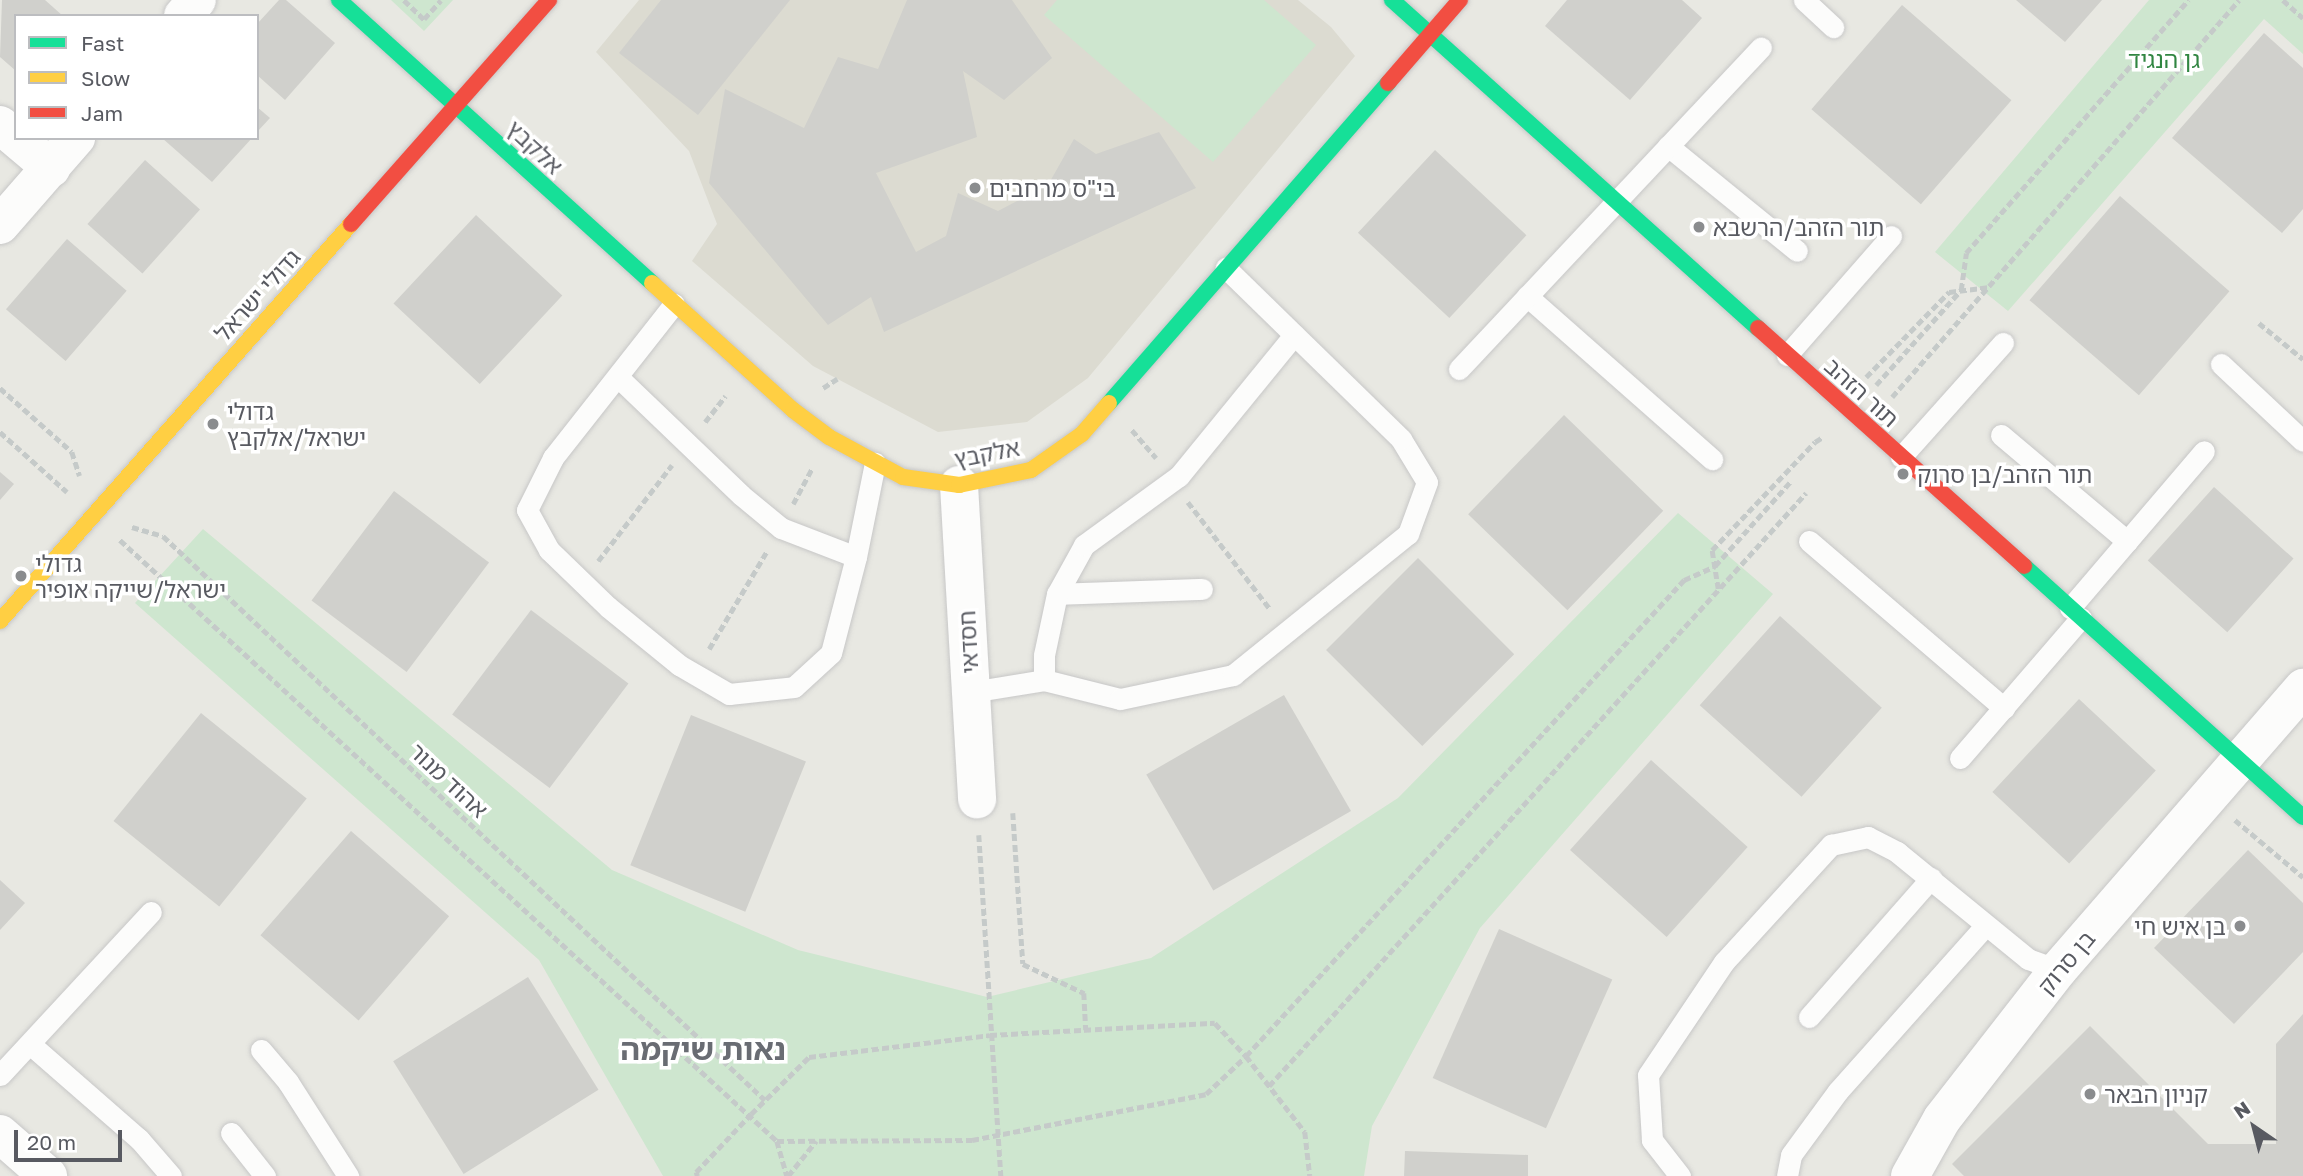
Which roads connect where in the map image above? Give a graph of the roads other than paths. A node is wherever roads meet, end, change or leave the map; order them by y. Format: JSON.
{"nodes":[{"id":1,"x":197,"y":0,"type":"edge"},
{"id":2,"x":338,"y":0,"type":"edge"},
{"id":3,"x":549,"y":0,"type":"edge"},
{"id":4,"x":1392,"y":0,"type":"edge"},
{"id":5,"x":1460,"y":0,"type":"edge"},
{"id":6,"x":1804,"y":0,"type":"edge"},
{"id":7,"x":185,"y":14,"type":"edge"},
{"id":8,"x":1833,"y":27,"type":"dead end"},
{"id":9,"x":1430,"y":34,"type":"junction"},
{"id":10,"x":1761,"y":47,"type":"dead end"},
{"id":11,"x":456,"y":105,"type":"junction"},
{"id":12,"x":0,"y":125,"type":"edge"},
{"id":13,"x":14,"y":137,"type":"edge"},
{"id":14,"x":18,"y":140,"type":"edge"},
{"id":15,"x":74,"y":140,"type":"edge"},
{"id":16,"x":1668,"y":146,"type":"junction"},
{"id":17,"x":51,"y":168,"type":"junction"},
{"id":18,"x":1616,"y":201,"type":"junction"},
{"id":19,"x":0,"y":225,"type":"edge"},
{"id":20,"x":1891,"y":236,"type":"dead end"},
{"id":21,"x":1797,"y":251,"type":"dead end"},
{"id":22,"x":1226,"y":268,"type":"junction"},
{"id":23,"x":1527,"y":296,"type":"junction"},
{"id":24,"x":674,"y":304,"type":"junction"},
{"id":25,"x":1294,"y":335,"type":"junction"},
{"id":26,"x":2003,"y":343,"type":"dead end"},
{"id":27,"x":1787,"y":355,"type":"junction"},
{"id":28,"x":2221,"y":364,"type":"dead end"},
{"id":29,"x":1459,"y":369,"type":"dead end"},
{"id":30,"x":618,"y":377,"type":"junction"},
{"id":31,"x":2001,"y":435,"type":"dead end"},
{"id":32,"x":2303,"y":441,"type":"edge"},
{"id":33,"x":2204,"y":451,"type":"dead end"},
{"id":34,"x":1901,"y":457,"type":"junction"},
{"id":35,"x":1712,"y":459,"type":"dead end"},
{"id":36,"x":875,"y":463,"type":"junction"},
{"id":37,"x":959,"y":485,"type":"junction"},
{"id":38,"x":1809,"y":541,"type":"dead end"},
{"id":39,"x":2127,"y":541,"type":"junction"},
{"id":40,"x":856,"y":557,"type":"junction"},
{"id":41,"x":1202,"y":589,"type":"dead end"},
{"id":42,"x":1057,"y":594,"type":"junction"},
{"id":43,"x":2075,"y":613,"type":"junction"},
{"id":44,"x":0,"y":621,"type":"edge"},
{"id":45,"x":1044,"y":680,"type":"junction"},
{"id":46,"x":2303,"y":688,"type":"edge"},
{"id":47,"x":971,"y":692,"type":"junction"},
{"id":48,"x":2004,"y":708,"type":"junction"},
{"id":49,"x":1960,"y":758,"type":"dead end"},
{"id":50,"x":2239,"y":760,"type":"junction"},
{"id":51,"x":978,"y":799,"type":"road end"},
{"id":52,"x":2303,"y":817,"type":"edge"},
{"id":53,"x":1931,"y":878,"type":"junction"},
{"id":54,"x":151,"y":912,"type":"dead end"},
{"id":55,"x":1986,"y":925,"type":"junction"},
{"id":56,"x":2058,"y":970,"type":"junction"},
{"id":57,"x":1809,"y":1017,"type":"dead end"},
{"id":58,"x":30,"y":1044,"type":"junction"},
{"id":59,"x":261,"y":1050,"type":"dead end"},
{"id":60,"x":0,"y":1075,"type":"edge"},
{"id":61,"x":232,"y":1133,"type":"dead end"},
{"id":62,"x":0,"y":1134,"type":"edge"},
{"id":63,"x":48,"y":1176,"type":"edge"},
{"id":64,"x":171,"y":1176,"type":"edge"},
{"id":65,"x":265,"y":1176,"type":"edge"},
{"id":66,"x":348,"y":1176,"type":"edge"},
{"id":67,"x":1680,"y":1176,"type":"edge"},
{"id":68,"x":1787,"y":1176,"type":"edge"},
{"id":69,"x":1910,"y":1176,"type":"edge"}],
"edges":[{"from":1,"to":7,"type":"street"},
{"from":2,"to":11,"type":"street","name":"אלקבץ"},
{"from":3,"to":11,"type":"street","name":"גדולי ישראל"},
{"from":4,"to":9,"type":"street","name":"תור הזהב"},
{"from":5,"to":9,"type":"street","name":"אלקבץ"},
{"from":6,"to":8,"type":"lane"},
{"from":9,"to":18,"type":"street","name":"תור הזהב"},
{"from":9,"to":22,"type":"street","name":"אלקבץ"},
{"from":10,"to":16,"type":"lane"},
{"from":11,"to":24,"type":"street","name":"אלקבץ"},
{"from":11,"to":44,"type":"street","name":"גדולי ישראל"},
{"from":12,"to":13,"type":"street"},
{"from":14,"to":17,"type":"street"},
{"from":15,"to":17,"type":"street"},
{"from":16,"to":18,"type":"lane"},
{"from":16,"to":21,"type":"lane"},
{"from":17,"to":19,"type":"street"},
{"from":18,"to":23,"type":"lane"},
{"from":18,"to":27,"type":"street","name":"תור הזהב"},
{"from":20,"to":27,"type":"lane"},
{"from":22,"to":25,"type":"lane"},
{"from":22,"to":37,"type":"street","name":"אלקבץ"},
{"from":23,"to":29,"type":"lane"},
{"from":23,"to":35,"type":"lane"},
{"from":24,"to":30,"type":"lane"},
{"from":24,"to":36,"type":"street","name":"אלקבץ"},
{"from":25,"to":42,"type":"lane"},
{"from":25,"to":45,"type":"lane"},
{"from":26,"to":34,"type":"lane"},
{"from":27,"to":34,"type":"street","name":"תור הזהב"},
{"from":28,"to":32,"type":"lane"},
{"from":30,"to":40,"type":"lane"},
{"from":30,"to":40,"type":"lane"},
{"from":31,"to":39,"type":"lane"},
{"from":33,"to":39,"type":"lane"},
{"from":34,"to":43,"type":"street","name":"תור הזהב"},
{"from":36,"to":37,"type":"street","name":"אלקבץ"},
{"from":36,"to":40,"type":"lane"},
{"from":37,"to":47,"type":"street","name":"חסדאי"},
{"from":38,"to":48,"type":"lane"},
{"from":39,"to":43,"type":"lane"},
{"from":41,"to":42,"type":"lane"},
{"from":42,"to":45,"type":"lane"},
{"from":43,"to":48,"type":"lane"},
{"from":43,"to":50,"type":"street","name":"תור הזהב"},
{"from":45,"to":47,"type":"lane"},
{"from":46,"to":50,"type":"street","name":"בן סרוק"},
{"from":47,"to":51,"type":"street","name":"חסדאי"},
{"from":48,"to":49,"type":"lane"},
{"from":50,"to":52,"type":"street","name":"תור הזהב"},
{"from":50,"to":56,"type":"street","name":"בן סרוק"},
{"from":53,"to":55,"type":"lane"},
{"from":53,"to":57,"type":"lane"},
{"from":53,"to":67,"type":"lane"},
{"from":54,"to":58,"type":"lane"},
{"from":55,"to":56,"type":"lane"},
{"from":55,"to":68,"type":"lane"},
{"from":56,"to":69,"type":"street","name":"בן סרוק"},
{"from":58,"to":60,"type":"lane"},
{"from":58,"to":64,"type":"lane"},
{"from":59,"to":66,"type":"lane"},
{"from":61,"to":65,"type":"lane"},
{"from":62,"to":63,"type":"street"}]}
